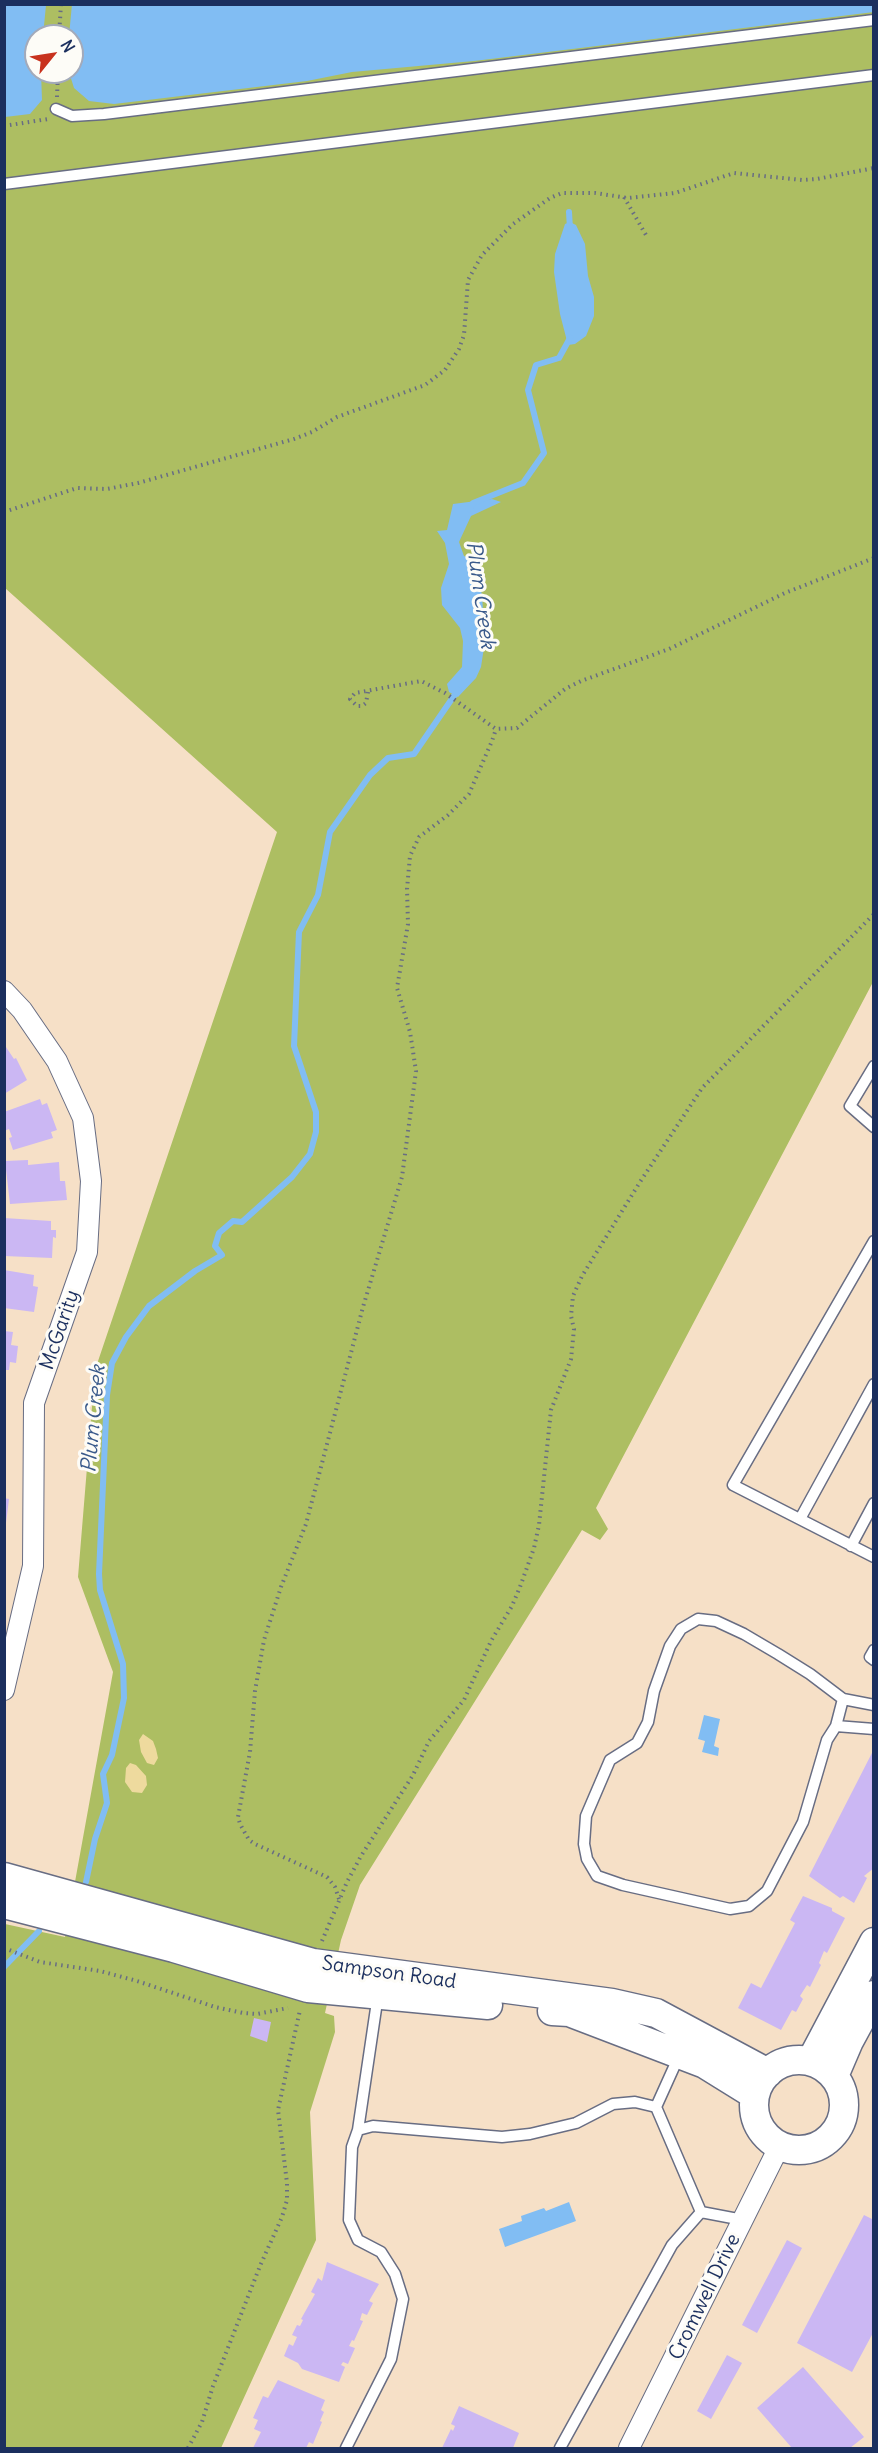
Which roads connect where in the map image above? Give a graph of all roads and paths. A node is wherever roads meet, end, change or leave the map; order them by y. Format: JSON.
{"nodes":[{"id":1,"x":61,"y":4,"type":"edge"},
{"id":2,"x":873,"y":20,"type":"edge"},
{"id":3,"x":60,"y":24,"type":"edge"},
{"id":4,"x":873,"y":75,"type":"edge"},
{"id":5,"x":56,"y":109,"type":"dead end"},
{"id":6,"x":873,"y":168,"type":"edge"},
{"id":7,"x":4,"y":184,"type":"edge"},
{"id":8,"x":624,"y":197,"type":"junction"},
{"id":9,"x":646,"y":235,"type":"dead end"},
{"id":10,"x":4,"y":512,"type":"edge"},
{"id":11,"x":873,"y":558,"type":"edge"},
{"id":12,"x":368,"y":692,"type":"junction"},
{"id":13,"x":496,"y":729,"type":"junction"},
{"id":14,"x":873,"y":914,"type":"edge"},
{"id":15,"x":4,"y":991,"type":"edge"},
{"id":16,"x":873,"y":1066,"type":"edge"},
{"id":17,"x":873,"y":1127,"type":"edge"},
{"id":18,"x":873,"y":1241,"type":"edge"},
{"id":19,"x":873,"y":1384,"type":"edge"},
{"id":20,"x":873,"y":1503,"type":"edge"},
{"id":21,"x":800,"y":1519,"type":"junction"},
{"id":22,"x":851,"y":1546,"type":"junction"},
{"id":23,"x":873,"y":1557,"type":"edge"},
{"id":24,"x":873,"y":1650,"type":"edge"},
{"id":25,"x":873,"y":1660,"type":"edge"},
{"id":26,"x":4,"y":1690,"type":"edge"},
{"id":27,"x":843,"y":1700,"type":"junction"},
{"id":28,"x":873,"y":1705,"type":"edge"},
{"id":29,"x":836,"y":1726,"type":"junction"},
{"id":30,"x":873,"y":1729,"type":"edge"},
{"id":31,"x":4,"y":1877,"type":"edge"},
{"id":32,"x":339,"y":1899,"type":"junction"},
{"id":33,"x":4,"y":1904,"type":"edge"},
{"id":34,"x":873,"y":1942,"type":"edge"},
{"id":35,"x":4,"y":1948,"type":"edge"},
{"id":36,"x":311,"y":1976,"type":"junction"},
{"id":37,"x":378,"y":1995,"type":"junction"},
{"id":38,"x":873,"y":1995,"type":"edge"},
{"id":39,"x":680,"y":2055,"type":"junction"},
{"id":40,"x":822,"y":2069,"type":"junction"},
{"id":41,"x":761,"y":2084,"type":"junction"},
{"id":42,"x":656,"y":2107,"type":"junction"},
{"id":43,"x":358,"y":2130,"type":"junction"},
{"id":44,"x":780,"y":2145,"type":"junction"},
{"id":45,"x":701,"y":2212,"type":"junction"},
{"id":46,"x":743,"y":2220,"type":"junction"},
{"id":47,"x":188,"y":2448,"type":"edge"},
{"id":48,"x":346,"y":2448,"type":"edge"},
{"id":49,"x":560,"y":2448,"type":"edge"},
{"id":50,"x":629,"y":2448,"type":"edge"}],
"edges":[{"from":1,"to":3,"type":"path"},
{"from":2,"to":5,"type":"lane"},
{"from":4,"to":7,"type":"lane"},
{"from":6,"to":8,"type":"path"},
{"from":8,"to":9,"type":"path"},
{"from":8,"to":10,"type":"path"},
{"from":11,"to":13,"type":"path"},
{"from":12,"to":12,"type":"path"},
{"from":12,"to":13,"type":"path"},
{"from":13,"to":32,"type":"path"},
{"from":14,"to":32,"type":"path"},
{"from":15,"to":26,"type":"street","name":"McGarity"},
{"from":16,"to":17,"type":"lane"},
{"from":18,"to":21,"type":"lane"},
{"from":19,"to":21,"type":"lane"},
{"from":20,"to":22,"type":"lane"},
{"from":21,"to":22,"type":"lane"},
{"from":22,"to":23,"type":"lane"},
{"from":24,"to":25,"type":"lane"},
{"from":27,"to":28,"type":"lane"},
{"from":27,"to":29,"type":"lane"},
{"from":27,"to":29,"type":"lane"},
{"from":29,"to":30,"type":"lane"},
{"from":31,"to":36,"type":"street","name":"Sampson Road"},
{"from":32,"to":36,"type":"path"},
{"from":33,"to":36,"type":"street","name":"Sampson Road"},
{"from":34,"to":40,"type":"street"},
{"from":35,"to":36,"type":"path"},
{"from":36,"to":37,"type":"street","name":"Sampson Road"},
{"from":36,"to":41,"type":"street","name":"Sampson Road"},
{"from":36,"to":47,"type":"path"},
{"from":37,"to":39,"type":"street","name":"Sampson Road"},
{"from":37,"to":43,"type":"lane"},
{"from":38,"to":40,"type":"street"},
{"from":39,"to":41,"type":"street","name":"Sampson Road"},
{"from":39,"to":42,"type":"lane"},
{"from":40,"to":41,"type":"street"},
{"from":40,"to":44,"type":"street"},
{"from":41,"to":44,"type":"street"},
{"from":42,"to":43,"type":"lane"},
{"from":42,"to":45,"type":"lane"},
{"from":43,"to":48,"type":"lane"},
{"from":44,"to":46,"type":"street","name":"Cromwell Drive"},
{"from":45,"to":46,"type":"lane"},
{"from":45,"to":49,"type":"lane"},
{"from":46,"to":50,"type":"street","name":"Cromwell Drive"}]}
